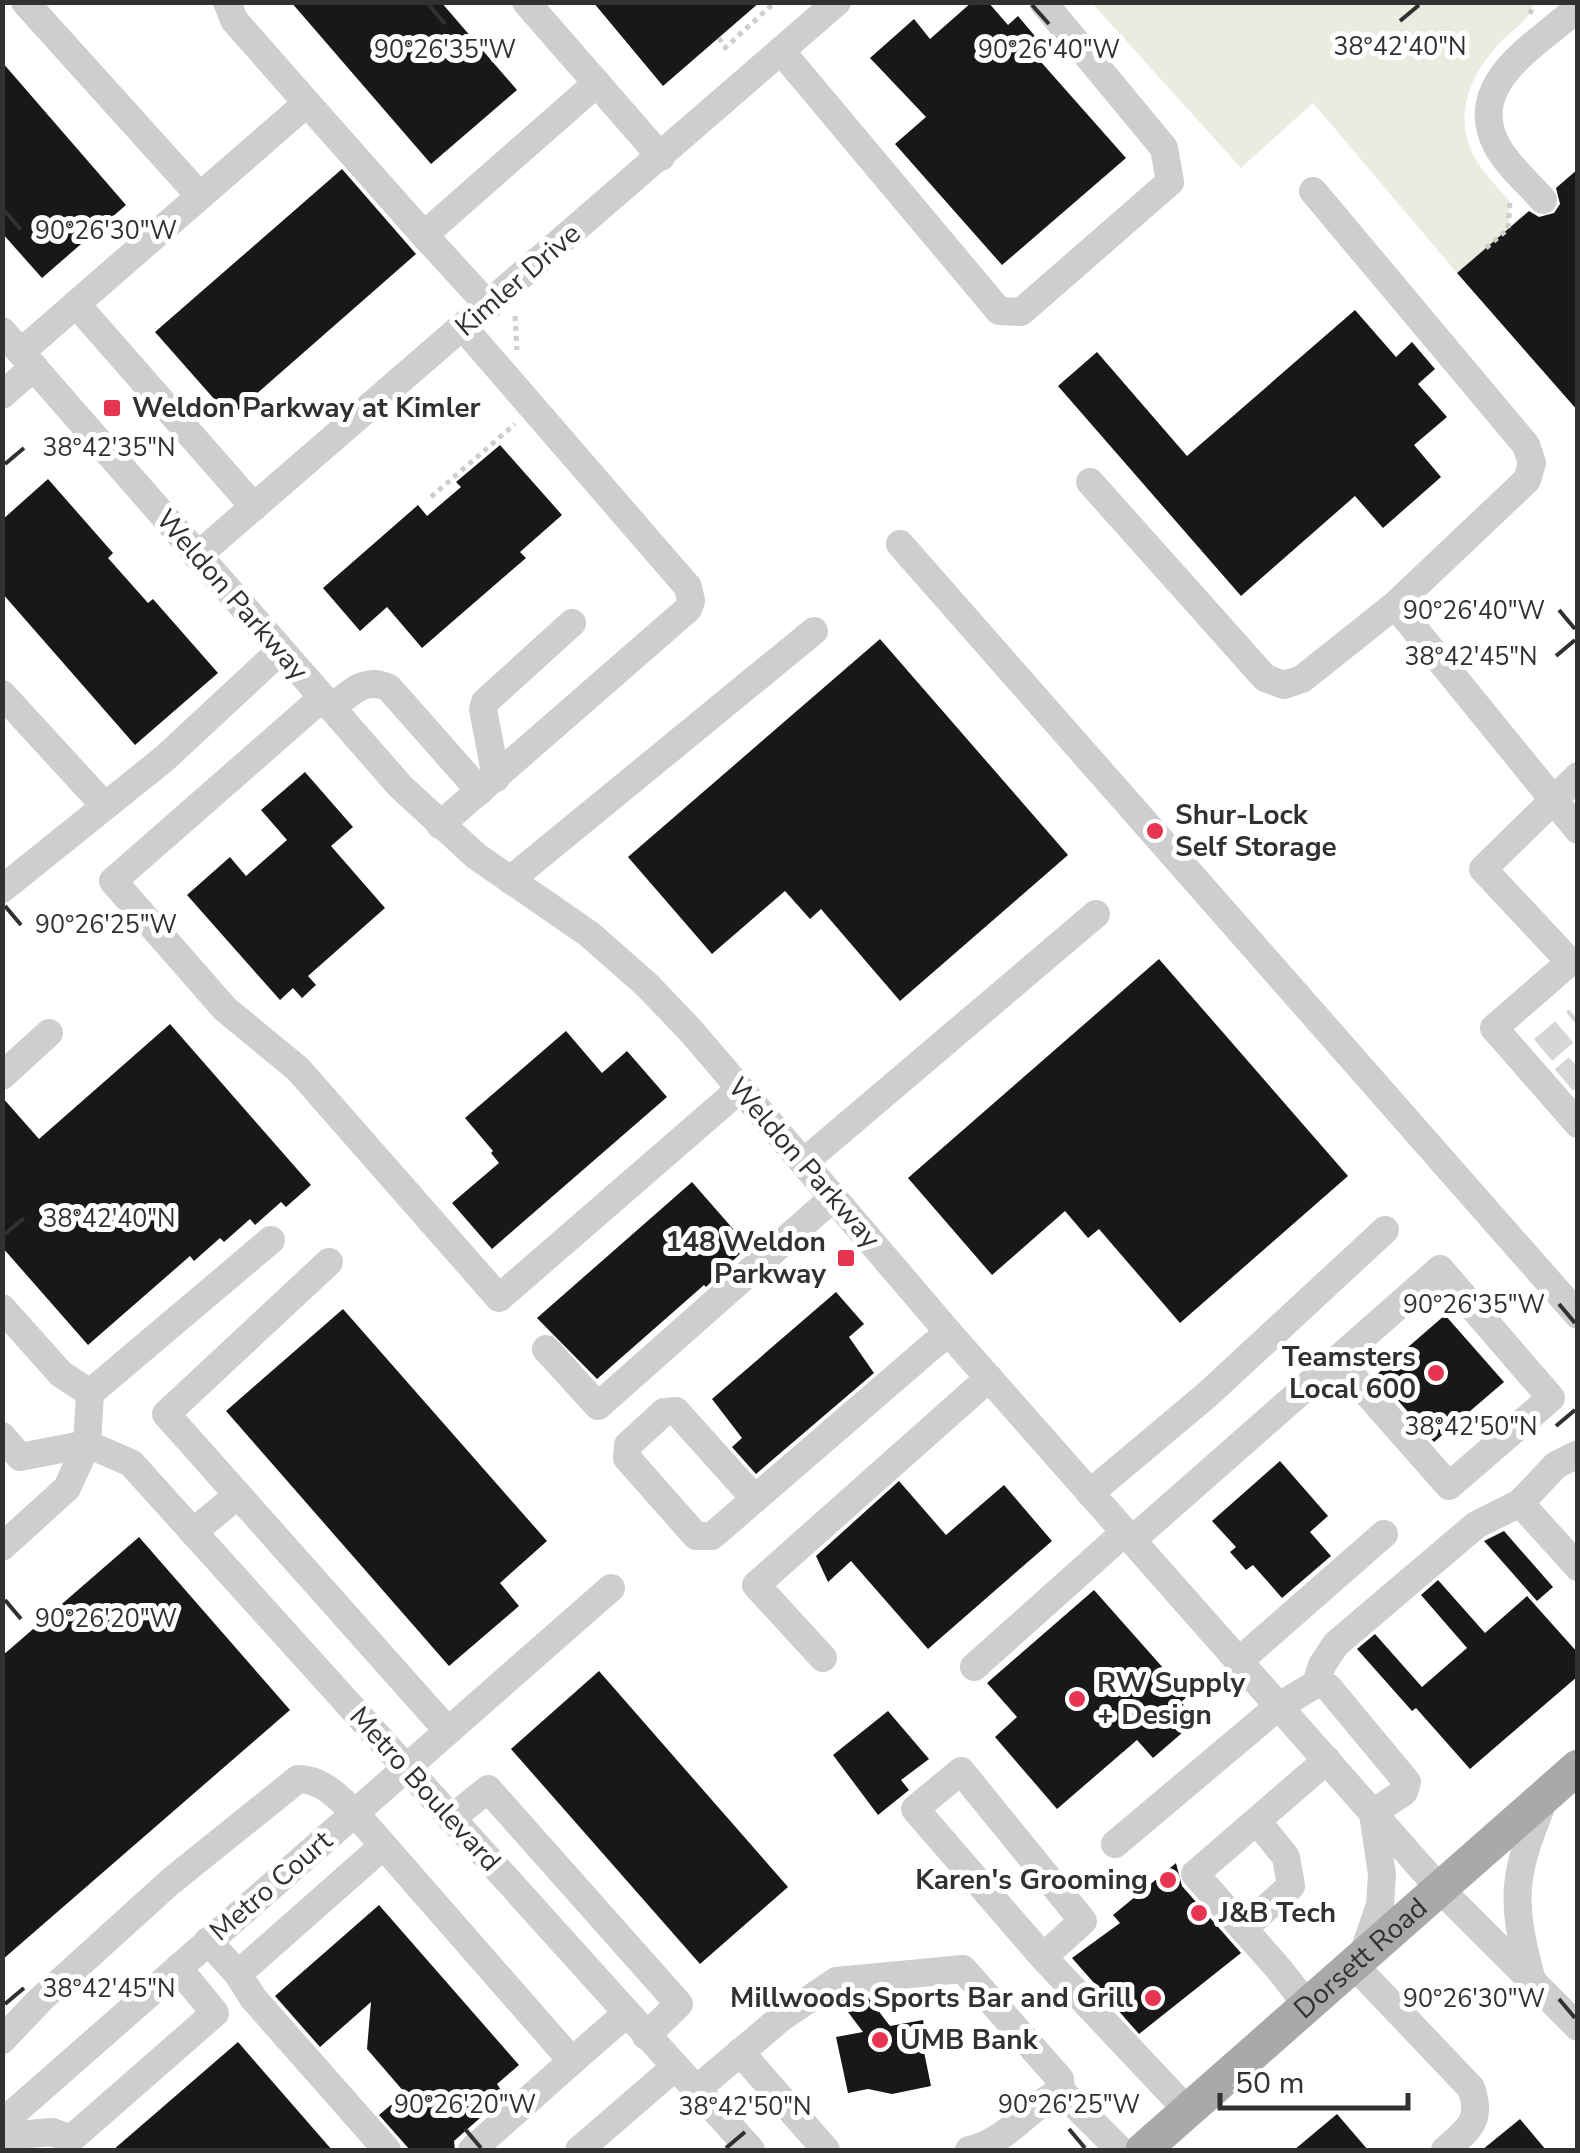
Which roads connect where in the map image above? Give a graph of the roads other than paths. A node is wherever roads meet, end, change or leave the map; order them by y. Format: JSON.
{"nodes":[{"id":1,"x":25,"y":2,"type":"edge"},
{"id":2,"x":227,"y":2,"type":"edge"},
{"id":3,"x":526,"y":2,"type":"edge"},
{"id":4,"x":838,"y":2,"type":"edge"},
{"id":5,"x":1043,"y":2,"type":"edge"},
{"id":6,"x":1567,"y":17,"type":"dead end"},
{"id":7,"x":781,"y":52,"type":"junction"},
{"id":8,"x":596,"y":83,"type":"junction"},
{"id":9,"x":308,"y":103,"type":"junction"},
{"id":10,"x":662,"y":157,"type":"junction"},
{"id":11,"x":1313,"y":191,"type":"dead end"},
{"id":12,"x":200,"y":196,"type":"junction"},
{"id":13,"x":1543,"y":200,"type":"dead end"},
{"id":14,"x":424,"y":235,"type":"junction"},
{"id":15,"x":76,"y":304,"type":"junction"},
{"id":16,"x":502,"y":310,"type":"junction"},
{"id":17,"x":463,"y":327,"type":"junction"},
{"id":18,"x":19,"y":350,"type":"edge"},
{"id":19,"x":2,"y":394,"type":"edge"},
{"id":20,"x":1090,"y":482,"type":"dead end"},
{"id":21,"x":254,"y":506,"type":"junction"},
{"id":22,"x":900,"y":544,"type":"dead end"},
{"id":23,"x":197,"y":556,"type":"junction"},
{"id":24,"x":1395,"y":605,"type":"junction"},
{"id":25,"x":572,"y":623,"type":"dead end"},
{"id":26,"x":814,"y":632,"type":"dead end"},
{"id":27,"x":280,"y":651,"type":"junction"},
{"id":28,"x":2,"y":694,"type":"edge"},
{"id":29,"x":327,"y":703,"type":"junction"},
{"id":30,"x":1578,"y":776,"type":"edge"},
{"id":31,"x":488,"y":784,"type":"junction"},
{"id":32,"x":1564,"y":796,"type":"edge"},
{"id":33,"x":105,"y":806,"type":"junction"},
{"id":34,"x":440,"y":825,"type":"junction"},
{"id":35,"x":1578,"y":830,"type":"edge"},
{"id":36,"x":510,"y":880,"type":"junction"},
{"id":37,"x":2,"y":889,"type":"edge"},
{"id":38,"x":1096,"y":914,"type":"dead end"},
{"id":39,"x":1574,"y":966,"type":"edge"},
{"id":40,"x":49,"y":1033,"type":"dead end"},
{"id":41,"x":2,"y":1076,"type":"edge"},
{"id":42,"x":740,"y":1089,"type":"junction"},
{"id":43,"x":1576,"y":1121,"type":"edge"},
{"id":44,"x":804,"y":1162,"type":"junction"},
{"id":45,"x":834,"y":1197,"type":"junction"},
{"id":46,"x":1384,"y":1230,"type":"dead end"},
{"id":47,"x":271,"y":1240,"type":"dead end"},
{"id":48,"x":329,"y":1262,"type":"dead end"},
{"id":49,"x":2,"y":1308,"type":"edge"},
{"id":50,"x":1578,"y":1316,"type":"edge"},
{"id":51,"x":948,"y":1333,"type":"junction"},
{"id":52,"x":546,"y":1349,"type":"dead end"},
{"id":53,"x":1336,"y":1359,"type":"junction"},
{"id":54,"x":988,"y":1378,"type":"junction"},
{"id":55,"x":90,"y":1394,"type":"junction"},
{"id":56,"x":87,"y":1444,"type":"junction"},
{"id":57,"x":1578,"y":1454,"type":"edge"},
{"id":58,"x":8,"y":1455,"type":"edge"},
{"id":59,"x":1090,"y":1492,"type":"junction"},
{"id":60,"x":238,"y":1495,"type":"junction"},
{"id":61,"x":755,"y":1499,"type":"junction"},
{"id":62,"x":1520,"y":1503,"type":"junction"},
{"id":63,"x":194,"y":1532,"type":"junction"},
{"id":64,"x":1384,"y":1534,"type":"dead end"},
{"id":65,"x":1128,"y":1536,"type":"junction"},
{"id":66,"x":2,"y":1547,"type":"edge"},
{"id":67,"x":1578,"y":1567,"type":"edge"},
{"id":68,"x":611,"y":1588,"type":"dead end"},
{"id":69,"x":823,"y":1658,"type":"dead end"},
{"id":70,"x":1239,"y":1662,"type":"junction"},
{"id":71,"x":974,"y":1667,"type":"dead end"},
{"id":72,"x":1316,"y":1684,"type":"junction"},
{"id":73,"x":1278,"y":1706,"type":"junction"},
{"id":74,"x":448,"y":1730,"type":"junction"},
{"id":75,"x":1326,"y":1760,"type":"junction"},
{"id":76,"x":405,"y":1767,"type":"junction"},
{"id":77,"x":1578,"y":1767,"type":"edge"},
{"id":78,"x":1546,"y":1795,"type":"junction"},
{"id":79,"x":354,"y":1812,"type":"junction"},
{"id":80,"x":1373,"y":1813,"type":"junction"},
{"id":81,"x":451,"y":1819,"type":"junction"},
{"id":82,"x":1257,"y":1821,"type":"junction"},
{"id":83,"x":1115,"y":1844,"type":"dead end"},
{"id":84,"x":383,"y":1846,"type":"junction"},
{"id":85,"x":1440,"y":1889,"type":"junction"},
{"id":86,"x":1243,"y":1929,"type":"junction"},
{"id":87,"x":208,"y":1942,"type":"junction"},
{"id":88,"x":1044,"y":1957,"type":"junction"},
{"id":89,"x":1358,"y":1961,"type":"junction"},
{"id":90,"x":178,"y":1968,"type":"junction"},
{"id":91,"x":238,"y":1974,"type":"junction"},
{"id":92,"x":1531,"y":1978,"type":"junction"},
{"id":93,"x":1307,"y":2005,"type":"junction"},
{"id":94,"x":626,"y":2014,"type":"junction"},
{"id":95,"x":1578,"y":2027,"type":"edge"},
{"id":96,"x":646,"y":2036,"type":"junction"},
{"id":97,"x":2,"y":2040,"type":"edge"},
{"id":98,"x":740,"y":2052,"type":"junction"},
{"id":99,"x":572,"y":2062,"type":"junction"},
{"id":100,"x":674,"y":2068,"type":"junction"},
{"id":101,"x":697,"y":2089,"type":"junction"},
{"id":102,"x":1061,"y":2091,"type":"junction"},
{"id":103,"x":1187,"y":2110,"type":"junction"},
{"id":104,"x":2,"y":2123,"type":"edge"},
{"id":105,"x":2,"y":2136,"type":"edge"},
{"id":106,"x":387,"y":2150,"type":"edge"},
{"id":107,"x":472,"y":2150,"type":"edge"},
{"id":108,"x":579,"y":2150,"type":"edge"},
{"id":109,"x":751,"y":2150,"type":"edge"},
{"id":110,"x":826,"y":2150,"type":"edge"},
{"id":111,"x":969,"y":2150,"type":"edge"},
{"id":112,"x":1120,"y":2150,"type":"edge"},
{"id":113,"x":1143,"y":2150,"type":"edge"},
{"id":114,"x":1445,"y":2150,"type":"edge"}],
"edges":[{"from":1,"to":12,"type":"street"},
{"from":2,"to":9,"type":"street"},
{"from":3,"to":8,"type":"street"},
{"from":4,"to":7,"type":"street","name":"Kimler Drive"},
{"from":5,"to":7,"type":"street"},
{"from":6,"to":13,"type":"street"},
{"from":7,"to":10,"type":"street","name":"Kimler Drive"},
{"from":8,"to":10,"type":"street"},
{"from":8,"to":14,"type":"street"},
{"from":9,"to":12,"type":"street"},
{"from":9,"to":14,"type":"street"},
{"from":10,"to":16,"type":"street","name":"Kimler Drive"},
{"from":11,"to":24,"type":"street"},
{"from":12,"to":15,"type":"street"},
{"from":14,"to":16,"type":"street"},
{"from":15,"to":18,"type":"street"},
{"from":15,"to":21,"type":"street"},
{"from":16,"to":17,"type":"street","name":"Kimler Drive"},
{"from":17,"to":21,"type":"street","name":"Kimler Drive"},
{"from":17,"to":31,"type":"street"},
{"from":18,"to":19,"type":"street"},
{"from":18,"to":23,"type":"street","name":"Weldon Parkway"},
{"from":20,"to":24,"type":"street"},
{"from":21,"to":23,"type":"street","name":"Kimler Drive"},
{"from":22,"to":50,"type":"street"},
{"from":23,"to":27,"type":"street","name":"Weldon Parkway"},
{"from":24,"to":32,"type":"street"},
{"from":25,"to":31,"type":"street"},
{"from":26,"to":36,"type":"street"},
{"from":27,"to":29,"type":"street","name":"Weldon Parkway"},
{"from":27,"to":33,"type":"street"},
{"from":28,"to":33,"type":"street"},
{"from":29,"to":31,"type":"street"},
{"from":29,"to":34,"type":"street","name":"Weldon Parkway"},
{"from":29,"to":42,"type":"street"},
{"from":30,"to":32,"type":"street"},
{"from":31,"to":34,"type":"street"},
{"from":32,"to":35,"type":"street"},
{"from":32,"to":39,"type":"street"},
{"from":33,"to":37,"type":"street"},
{"from":34,"to":36,"type":"street","name":"Weldon Parkway"},
{"from":36,"to":42,"type":"street","name":"Weldon Parkway"},
{"from":38,"to":44,"type":"street"},
{"from":39,"to":43,"type":"street"},
{"from":40,"to":41,"type":"street"},
{"from":42,"to":44,"type":"street","name":"Weldon Parkway"},
{"from":44,"to":45,"type":"street","name":"Weldon Parkway"},
{"from":45,"to":51,"type":"street","name":"Weldon Parkway"},
{"from":45,"to":52,"type":"street"},
{"from":46,"to":59,"type":"street"},
{"from":47,"to":55,"type":"street"},
{"from":48,"to":60,"type":"street"},
{"from":49,"to":55,"type":"street"},
{"from":51,"to":54,"type":"street","name":"Weldon Parkway"},
{"from":51,"to":61,"type":"street"},
{"from":53,"to":53,"type":"street"},
{"from":53,"to":65,"type":"street"},
{"from":54,"to":59,"type":"street","name":"Weldon Parkway"},
{"from":54,"to":69,"type":"street"},
{"from":55,"to":56,"type":"street"},
{"from":56,"to":58,"type":"street"},
{"from":56,"to":63,"type":"street","name":"Metro Boulevard"},
{"from":56,"to":66,"type":"street"},
{"from":57,"to":62,"type":"street"},
{"from":59,"to":65,"type":"street","name":"Weldon Parkway"},
{"from":60,"to":63,"type":"street"},
{"from":60,"to":74,"type":"street"},
{"from":61,"to":61,"type":"street"},
{"from":62,"to":67,"type":"street"},
{"from":62,"to":72,"type":"street"},
{"from":63,"to":76,"type":"street","name":"Metro Boulevard"},
{"from":64,"to":70,"type":"street"},
{"from":65,"to":70,"type":"street","name":"Weldon Parkway"},
{"from":65,"to":71,"type":"street"},
{"from":68,"to":74,"type":"street","name":"Metro Court"},
{"from":70,"to":73,"type":"street","name":"Weldon Parkway"},
{"from":72,"to":73,"type":"street"},
{"from":72,"to":80,"type":"street"},
{"from":73,"to":75,"type":"street","name":"Weldon Parkway"},
{"from":73,"to":83,"type":"street"},
{"from":74,"to":76,"type":"street","name":"Metro Court"},
{"from":75,"to":80,"type":"street","name":"Weldon Parkway"},
{"from":75,"to":82,"type":"street"},
{"from":76,"to":79,"type":"street","name":"Metro Court"},
{"from":76,"to":81,"type":"street","name":"Metro Boulevard"},
{"from":77,"to":78,"type":"main road","name":"Dorsett Road"},
{"from":78,"to":85,"type":"main road","name":"Dorsett Road"},
{"from":78,"to":92,"type":"street"},
{"from":79,"to":84,"type":"street"},
{"from":79,"to":87,"type":"street","name":"Metro Court"},
{"from":79,"to":97,"type":"street"},
{"from":80,"to":85,"type":"street","name":"Weldon Parkway"},
{"from":80,"to":89,"type":"street"},
{"from":81,"to":94,"type":"street","name":"Metro Boulevard"},
{"from":81,"to":96,"type":"street"},
{"from":82,"to":86,"type":"street"},
{"from":82,"to":86,"type":"street"},
{"from":84,"to":91,"type":"street"},
{"from":84,"to":99,"type":"street"},
{"from":85,"to":89,"type":"main road","name":"Dorsett Road"},
{"from":85,"to":92,"type":"street","name":"Weldon Parkway"},
{"from":86,"to":93,"type":"street"},
{"from":87,"to":90,"type":"street","name":"Metro Court"},
{"from":87,"to":91,"type":"street"},
{"from":88,"to":88,"type":"street"},
{"from":88,"to":103,"type":"street"},
{"from":89,"to":93,"type":"main road","name":"Dorsett Road"},
{"from":89,"to":114,"type":"street"},
{"from":90,"to":104,"type":"street","name":"Metro Court"},
{"from":90,"to":105,"type":"street"},
{"from":91,"to":106,"type":"street"},
{"from":92,"to":95,"type":"street","name":"Weldon Parkway"},
{"from":93,"to":103,"type":"main road","name":"Dorsett Road"},
{"from":94,"to":96,"type":"street","name":"Metro Boulevard"},
{"from":94,"to":99,"type":"street"},
{"from":96,"to":100,"type":"street","name":"Metro Boulevard"},
{"from":98,"to":101,"type":"street"},
{"from":98,"to":102,"type":"street"},
{"from":98,"to":110,"type":"street"},
{"from":99,"to":107,"type":"street"},
{"from":100,"to":101,"type":"street","name":"Metro Boulevard"},
{"from":100,"to":108,"type":"street"},
{"from":101,"to":109,"type":"street","name":"Metro Boulevard"},
{"from":102,"to":111,"type":"street"},
{"from":102,"to":112,"type":"street"},
{"from":103,"to":113,"type":"main road","name":"Dorsett Road"}]}
